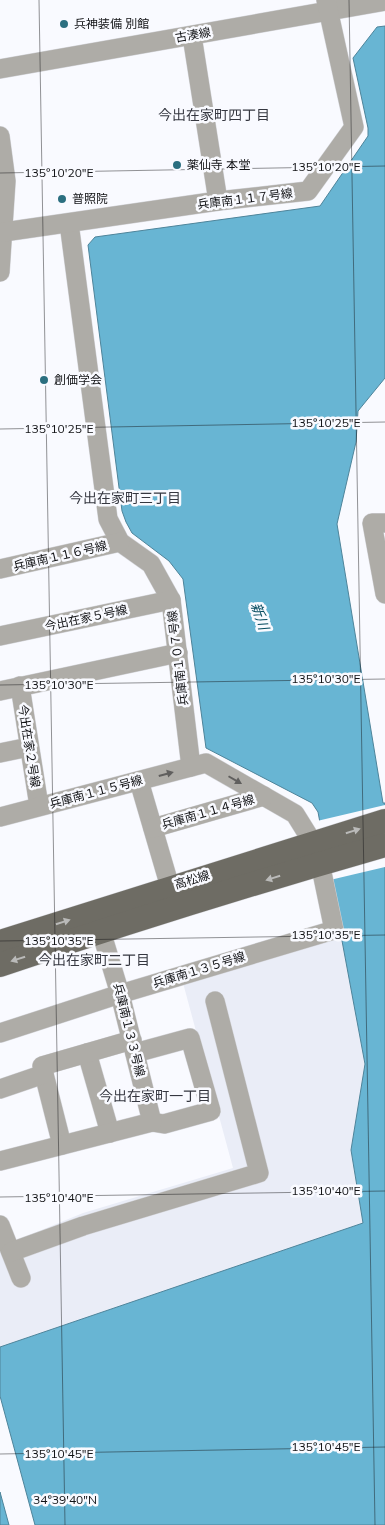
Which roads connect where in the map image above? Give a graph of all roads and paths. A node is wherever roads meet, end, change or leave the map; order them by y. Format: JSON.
{"nodes":[{"id":1,"x":385,"y":1,"type":"edge"},
{"id":2,"x":327,"y":5,"type":"edge"},
{"id":3,"x":192,"y":36,"type":"junction"},
{"id":4,"x":0,"y":69,"type":"edge"},
{"id":5,"x":0,"y":136,"type":"edge"},
{"id":6,"x":218,"y":201,"type":"junction"},
{"id":7,"x":69,"y":223,"type":"junction"},
{"id":8,"x":4,"y":232,"type":"junction"},
{"id":9,"x":0,"y":272,"type":"edge"},
{"id":10,"x":378,"y":523,"type":"edge"},
{"id":11,"x":120,"y":542,"type":"junction"},
{"id":12,"x":0,"y":569,"type":"edge"},
{"id":13,"x":385,"y":594,"type":"edge"},
{"id":14,"x":171,"y":600,"type":"junction"},
{"id":15,"x":0,"y":636,"type":"edge"},
{"id":16,"x":178,"y":653,"type":"junction"},
{"id":17,"x":20,"y":686,"type":"junction"},
{"id":18,"x":0,"y":690,"type":"edge"},
{"id":19,"x":29,"y":747,"type":"junction"},
{"id":20,"x":0,"y":753,"type":"edge"},
{"id":21,"x":191,"y":767,"type":"junction"},
{"id":22,"x":139,"y":780,"type":"junction"},
{"id":23,"x":264,"y":796,"type":"junction"},
{"id":24,"x":39,"y":806,"type":"junction"},
{"id":25,"x":0,"y":817,"type":"edge"},
{"id":26,"x":385,"y":820,"type":"edge"},
{"id":27,"x":153,"y":828,"type":"junction"},
{"id":28,"x":385,"y":845,"type":"edge"},
{"id":29,"x":320,"y":852,"type":"junction"},
{"id":30,"x":170,"y":887,"type":"junction"},
{"id":31,"x":101,"y":931,"type":"junction"},
{"id":32,"x":0,"y":942,"type":"edge"},
{"id":33,"x":0,"y":965,"type":"edge"},
{"id":34,"x":120,"y":994,"type":"junction"},
{"id":35,"x":215,"y":1001,"type":"dead end"},
{"id":36,"x":0,"y":1033,"type":"edge"},
{"id":37,"x":133,"y":1046,"type":"junction"},
{"id":38,"x":87,"y":1053,"type":"junction"},
{"id":39,"x":44,"y":1074,"type":"junction"},
{"id":40,"x":0,"y":1089,"type":"edge"},
{"id":41,"x":152,"y":1122,"type":"junction"},
{"id":42,"x":110,"y":1133,"type":"junction"},
{"id":43,"x":62,"y":1145,"type":"junction"},
{"id":44,"x":0,"y":1161,"type":"edge"},
{"id":45,"x":0,"y":1225,"type":"edge"},
{"id":46,"x":11,"y":1252,"type":"junction"},
{"id":47,"x":21,"y":1278,"type":"dead end"}],
"edges":[{"from":1,"to":2,"type":"street","name":"古湊線"},
{"from":2,"to":3,"type":"street","name":"古湊線"},
{"from":2,"to":6,"type":"street","name":"兵庫南１１７号線"},
{"from":3,"to":4,"type":"street","name":"古湊線"},
{"from":3,"to":6,"type":"street"},
{"from":5,"to":8,"type":"street"},
{"from":6,"to":7,"type":"street","name":"兵庫南１１７号線"},
{"from":7,"to":8,"type":"street","name":"兵庫南１１７号線"},
{"from":7,"to":11,"type":"street","name":"兵庫南１０７号線"},
{"from":8,"to":9,"type":"street"},
{"from":10,"to":13,"type":"street"},
{"from":11,"to":12,"type":"street","name":"兵庫南１１６号線"},
{"from":11,"to":14,"type":"street","name":"兵庫南１０７号線"},
{"from":14,"to":15,"type":"street","name":"今出在家５号線"},
{"from":14,"to":16,"type":"street","name":"兵庫南１０７号線"},
{"from":16,"to":17,"type":"street"},
{"from":16,"to":21,"type":"street","name":"兵庫南１０７号線"},
{"from":17,"to":18,"type":"street"},
{"from":17,"to":19,"type":"street","name":"今出在家２号線"},
{"from":19,"to":20,"type":"street"},
{"from":19,"to":24,"type":"street","name":"今出在家２号線"},
{"from":22,"to":21,"type":"street","name":"兵庫南１１５号線","one_way":true},
{"from":21,"to":23,"type":"street","one_way":true},
{"from":22,"to":24,"type":"street","name":"兵庫南１１５号線"},
{"from":22,"to":27,"type":"street"},
{"from":23,"to":27,"type":"street","name":"兵庫南１１４号線"},
{"from":23,"to":29,"type":"street"},
{"from":24,"to":25,"type":"street","name":"兵庫南１１５号線"},
{"from":29,"to":26,"type":"main road","name":"高松線","one_way":true},
{"from":27,"to":30,"type":"street"},
{"from":28,"to":29,"type":"main road","name":"高松線"},
{"from":29,"to":30,"type":"main road","name":"高松線"},
{"from":29,"to":31,"type":"main road","name":"高松線","one_way":true},
{"from":29,"to":34,"type":"street","name":"兵庫南１３５号線"},
{"from":32,"to":30,"type":"main road","name":"高松線","one_way":true},
{"from":31,"to":33,"type":"main road","name":"高松線","one_way":true},
{"from":31,"to":34,"type":"street","name":"兵庫南１３３号線"},
{"from":34,"to":36,"type":"street","name":"兵庫南１３５号線"},
{"from":34,"to":37,"type":"street","name":"兵庫南１３３号線"},
{"from":35,"to":46,"type":"street"},
{"from":37,"to":38,"type":"street"},
{"from":37,"to":41,"type":"street","name":"兵庫南１３３号線"},
{"from":37,"to":41,"type":"street"},
{"from":38,"to":39,"type":"street"},
{"from":38,"to":42,"type":"street"},
{"from":39,"to":40,"type":"street"},
{"from":39,"to":43,"type":"street"},
{"from":41,"to":42,"type":"street"},
{"from":42,"to":43,"type":"street"},
{"from":43,"to":44,"type":"street"},
{"from":45,"to":46,"type":"street"},
{"from":46,"to":47,"type":"street"}]}
